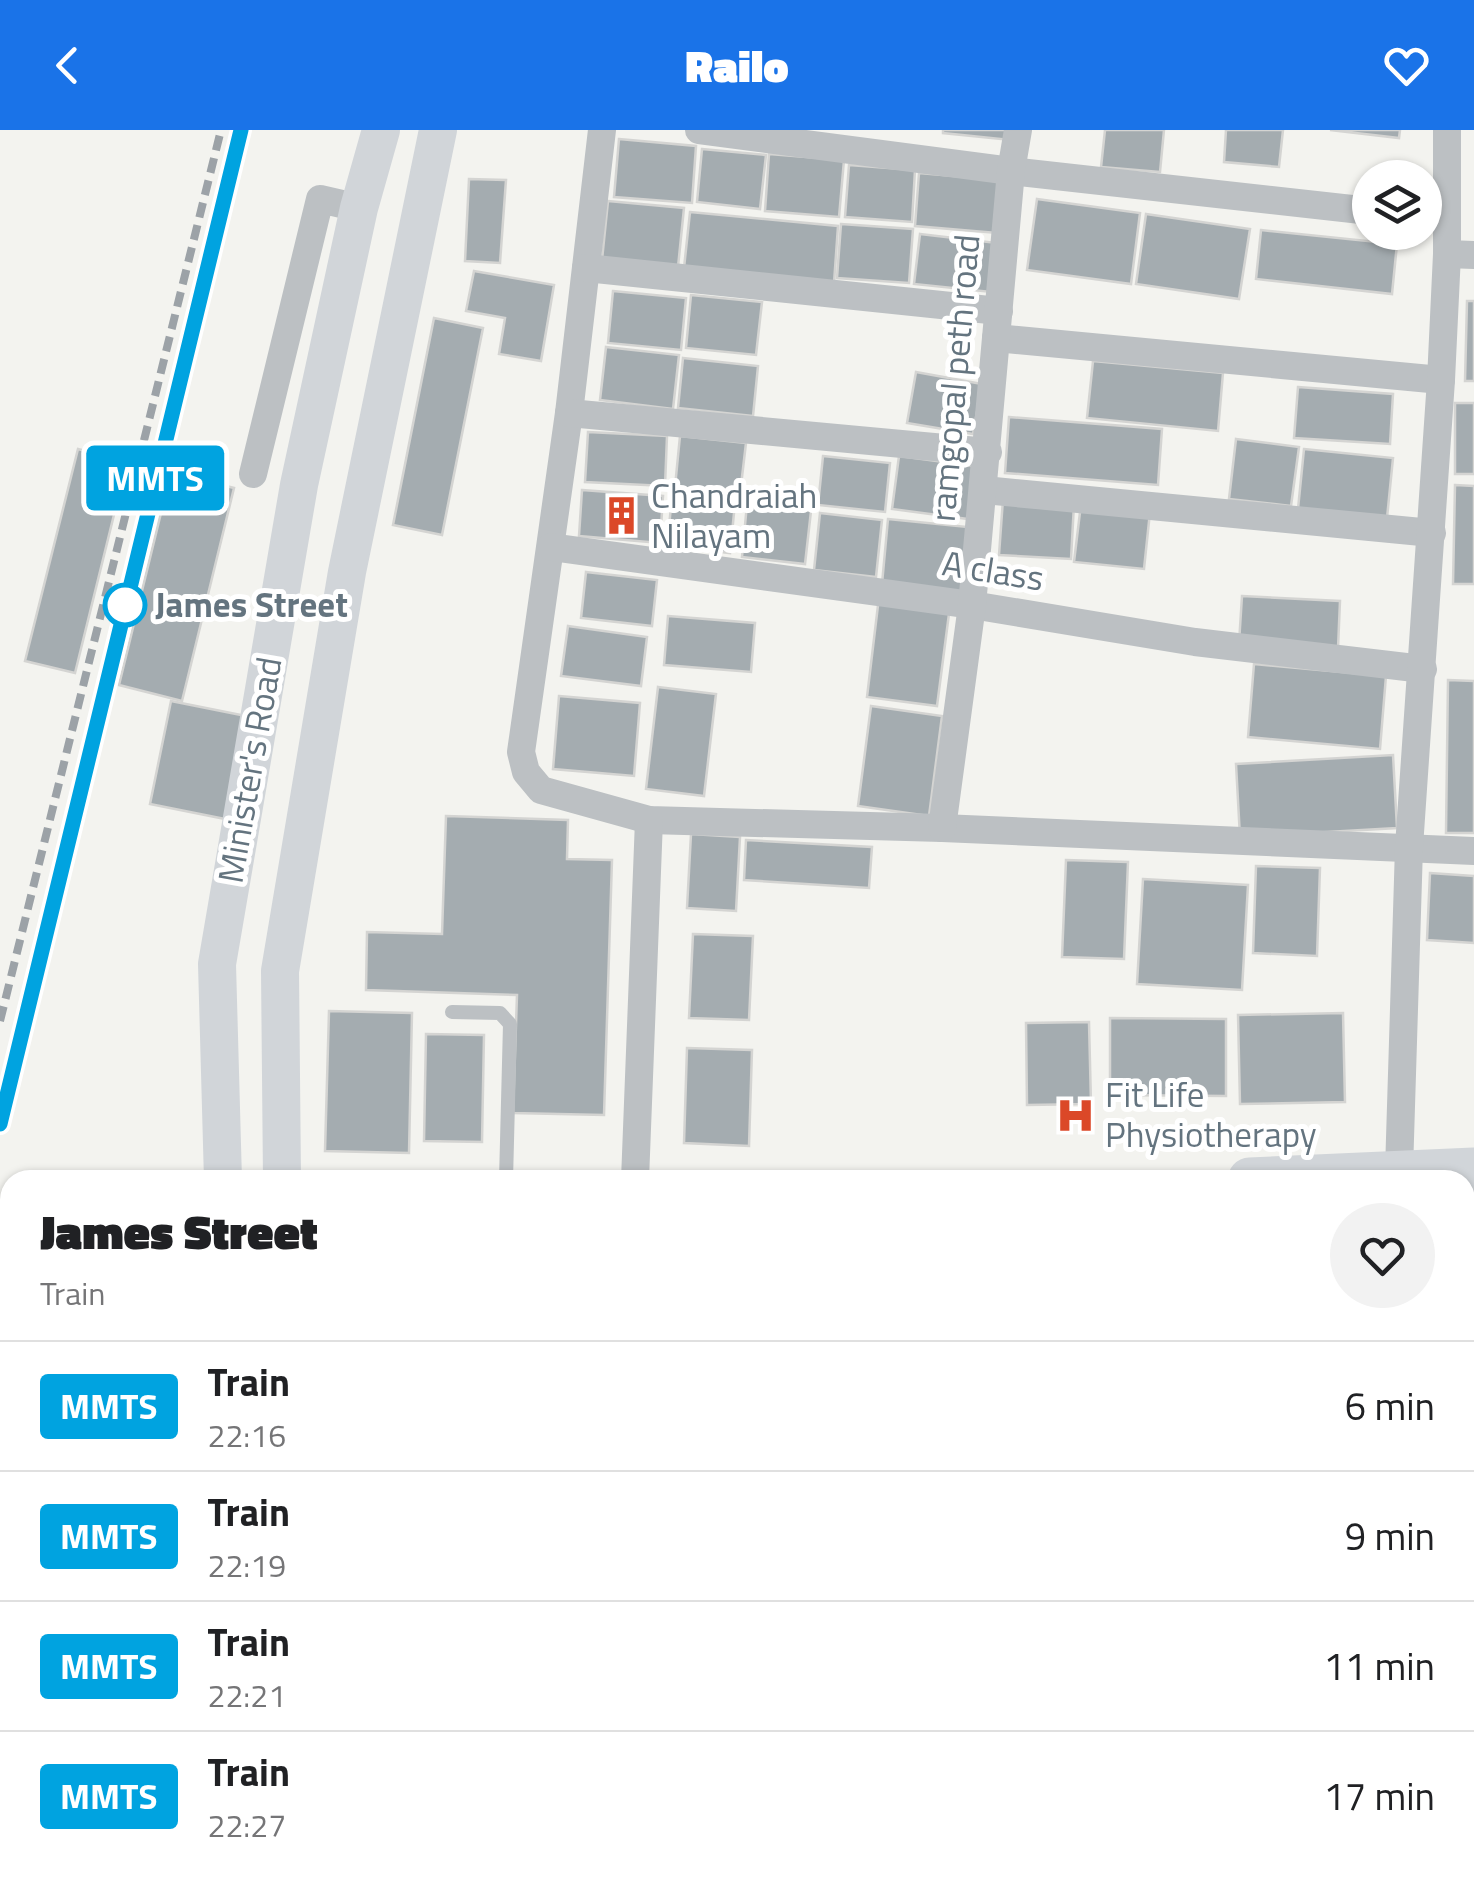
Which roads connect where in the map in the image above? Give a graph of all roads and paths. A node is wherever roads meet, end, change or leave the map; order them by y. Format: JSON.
{"nodes":[{"id":1,"x":381,"y":130,"type":"edge"},
{"id":2,"x":438,"y":130,"type":"edge"},
{"id":3,"x":602,"y":130,"type":"edge"},
{"id":4,"x":698,"y":130,"type":"edge"},
{"id":5,"x":1018,"y":130,"type":"edge"},
{"id":6,"x":1447,"y":130,"type":"edge"},
{"id":7,"x":1442,"y":167,"type":"edge"},
{"id":8,"x":1011,"y":171,"type":"junction"},
{"id":9,"x":359,"y":208,"type":"junction"},
{"id":10,"x":1352,"y":209,"type":"edge"},
{"id":11,"x":1442,"y":228,"type":"edge"},
{"id":12,"x":1460,"y":255,"type":"edge"},
{"id":13,"x":586,"y":268,"type":"junction"},
{"id":14,"x":998,"y":325,"type":"junction"},
{"id":15,"x":1441,"y":380,"type":"junction"},
{"id":16,"x":569,"y":412,"type":"junction"},
{"id":17,"x":988,"y":452,"type":"junction"},
{"id":18,"x":253,"y":474,"type":"dead end"},
{"id":19,"x":984,"y":490,"type":"junction"},
{"id":20,"x":1432,"y":533,"type":"junction"},
{"id":21,"x":551,"y":547,"type":"junction"},
{"id":22,"x":972,"y":605,"type":"junction"},
{"id":23,"x":1423,"y":669,"type":"junction"},
{"id":24,"x":648,"y":820,"type":"junction"},
{"id":25,"x":942,"y":828,"type":"junction"},
{"id":26,"x":1409,"y":847,"type":"junction"},
{"id":27,"x":1474,"y":851,"type":"edge"},
{"id":28,"x":452,"y":1012,"type":"dead end"},
{"id":29,"x":222,"y":1170,"type":"edge"},
{"id":30,"x":282,"y":1170,"type":"edge"},
{"id":31,"x":506,"y":1170,"type":"edge"},
{"id":32,"x":636,"y":1170,"type":"edge"},
{"id":33,"x":1399,"y":1170,"type":"edge"}],
"edges":[{"from":1,"to":9,"type":"main road","name":"Minister's Road"},
{"from":2,"to":30,"type":"main road","name":"Minister's Road"},
{"from":3,"to":13,"type":"street"},
{"from":4,"to":8,"type":"street"},
{"from":5,"to":8,"type":"street","name":"ramgopal peth road"},
{"from":6,"to":7,"type":"street"},
{"from":8,"to":10,"type":"street"},
{"from":8,"to":14,"type":"street","name":"ramgopal peth road"},
{"from":9,"to":18,"type":"street"},
{"from":9,"to":29,"type":"main road","name":"Minister's Road"},
{"from":11,"to":12,"type":"street"},
{"from":12,"to":15,"type":"street"},
{"from":13,"to":14,"type":"street"},
{"from":13,"to":16,"type":"street"},
{"from":14,"to":15,"type":"street"},
{"from":14,"to":17,"type":"street","name":"ramgopal peth road"},
{"from":15,"to":20,"type":"street"},
{"from":16,"to":17,"type":"street"},
{"from":16,"to":21,"type":"street"},
{"from":17,"to":19,"type":"street","name":"ramgopal peth road"},
{"from":19,"to":20,"type":"street"},
{"from":19,"to":22,"type":"street","name":"ramgopal peth road"},
{"from":20,"to":23,"type":"street"},
{"from":21,"to":22,"type":"street","name":"A class"},
{"from":21,"to":24,"type":"street"},
{"from":22,"to":23,"type":"street","name":"A class"},
{"from":22,"to":25,"type":"street","name":"ramgopal peth road"},
{"from":23,"to":26,"type":"street"},
{"from":24,"to":25,"type":"street"},
{"from":24,"to":32,"type":"street"},
{"from":25,"to":26,"type":"street"},
{"from":26,"to":27,"type":"street"},
{"from":26,"to":33,"type":"street"},
{"from":28,"to":31,"type":"lane"}]}
